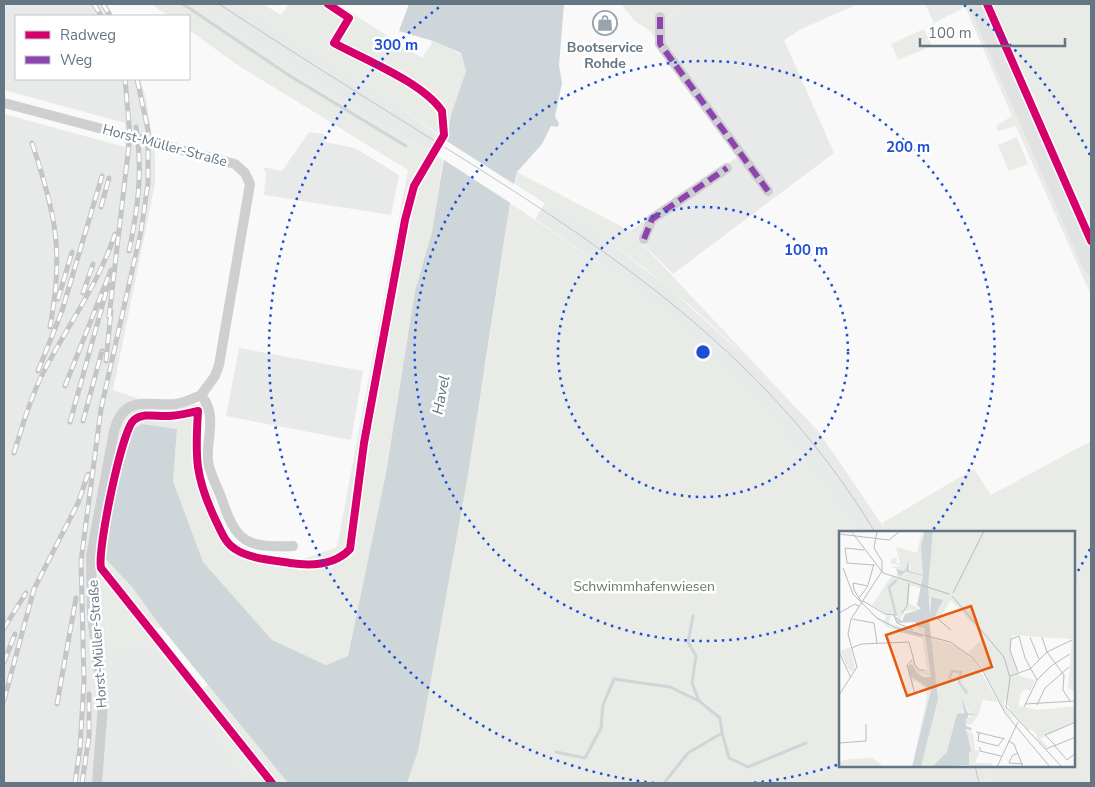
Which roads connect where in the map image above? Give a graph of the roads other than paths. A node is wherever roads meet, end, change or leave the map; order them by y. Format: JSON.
{"nodes":[{"id":1,"x":328,"y":4,"type":"edge"},
{"id":2,"x":976,"y":4,"type":"edge"},
{"id":3,"x":660,"y":17,"type":"dead end"},
{"id":4,"x":334,"y":43,"type":"dead end"},
{"id":5,"x":4,"y":103,"type":"edge"},
{"id":6,"x":727,"y":168,"type":"dead end"},
{"id":7,"x":768,"y":191,"type":"dead end"},
{"id":8,"x":644,"y":240,"type":"dead end"},
{"id":9,"x":1091,"y":267,"type":"edge"},
{"id":10,"x":201,"y":395,"type":"junction"},
{"id":11,"x":293,"y":546,"type":"dead end"},
{"id":12,"x":97,"y":783,"type":"edge"}],
"edges":[{"from":1,"to":4,"type":"street"},
{"from":2,"to":9,"type":"main road"},
{"from":3,"to":7,"type":"street"},
{"from":5,"to":10,"type":"street","name":"Horst-Müller-Straße"},
{"from":6,"to":8,"type":"street"},
{"from":10,"to":11,"type":"street"},
{"from":10,"to":12,"type":"street","name":"Horst-Müller-Straße"}]}
